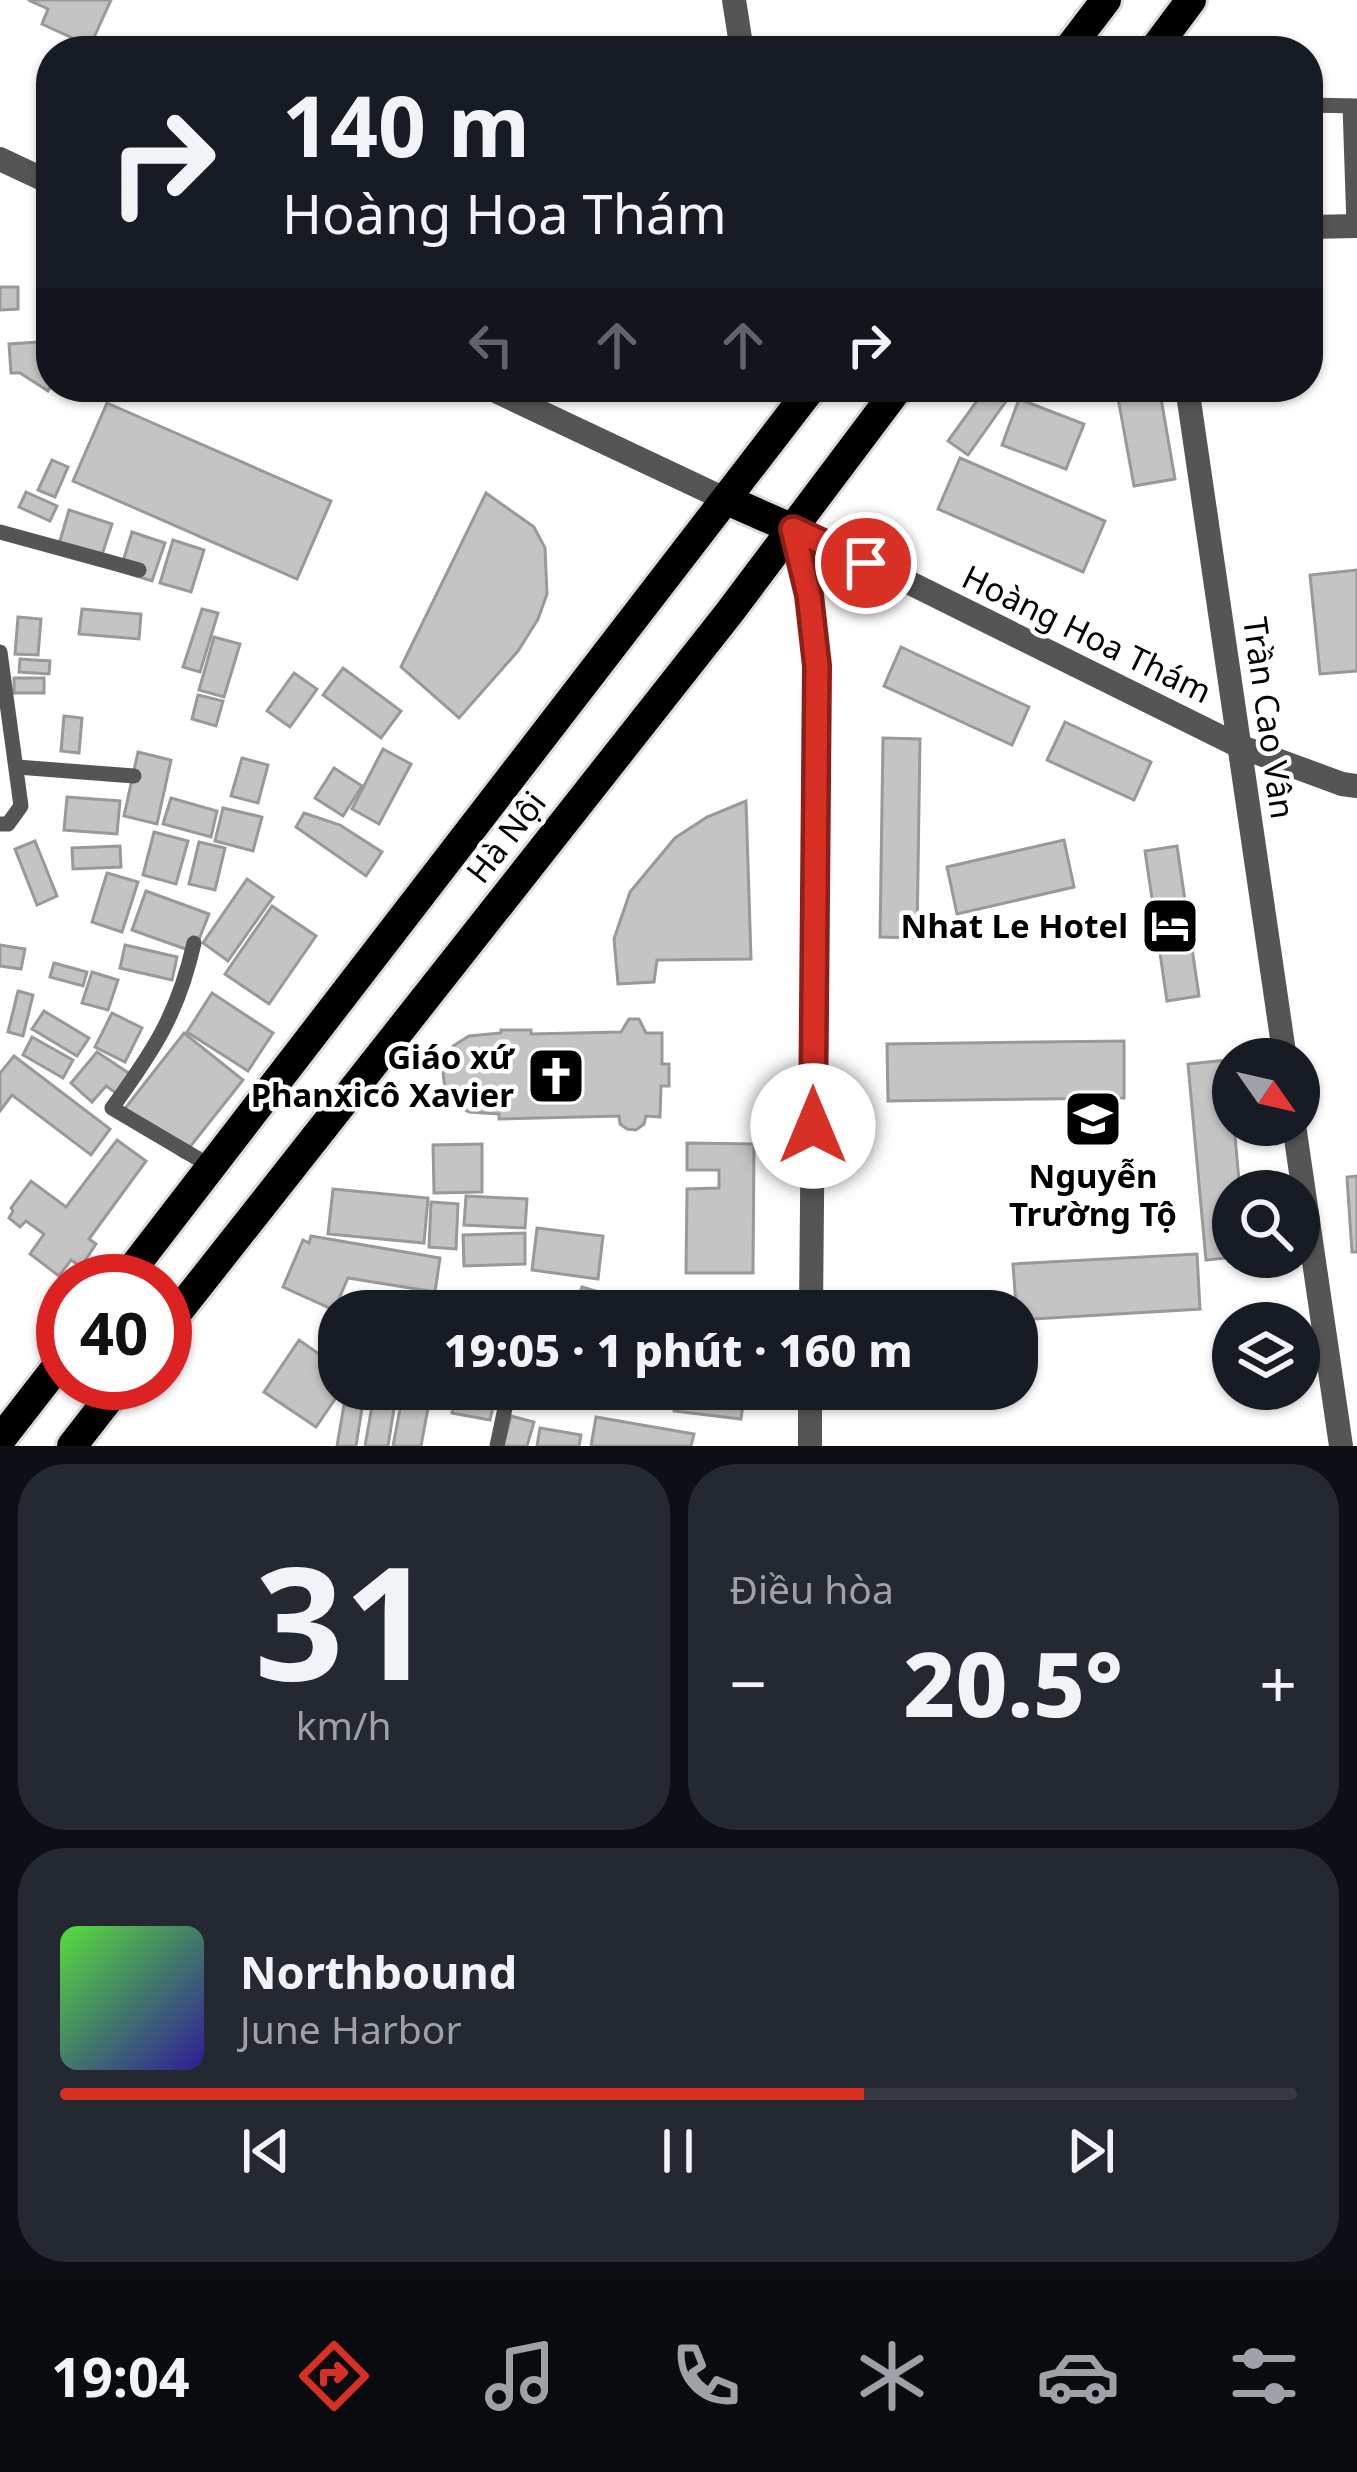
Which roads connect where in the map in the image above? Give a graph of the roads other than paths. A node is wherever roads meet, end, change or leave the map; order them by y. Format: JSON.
{"nodes":[{"id":1,"x":734,"y":0,"type":"edge"},
{"id":2,"x":1106,"y":0,"type":"edge"},
{"id":3,"x":1191,"y":0,"type":"edge"},
{"id":4,"x":740,"y":36,"type":"edge"},
{"id":5,"x":1078,"y":36,"type":"edge"},
{"id":6,"x":1164,"y":36,"type":"edge"},
{"id":7,"x":1323,"y":105,"type":"edge"},
{"id":8,"x":1353,"y":106,"type":"edge"},
{"id":9,"x":0,"y":159,"type":"edge"},
{"id":10,"x":36,"y":175,"type":"edge"},
{"id":11,"x":1355,"y":226,"type":"edge"},
{"id":12,"x":1323,"y":227,"type":"edge"},
{"id":13,"x":519,"y":402,"type":"edge"},
{"id":14,"x":798,"y":402,"type":"edge"},
{"id":15,"x":888,"y":402,"type":"edge"},
{"id":16,"x":1189,"y":402,"type":"edge"},
{"id":17,"x":727,"y":500,"type":"junction"},
{"id":18,"x":793,"y":529,"type":"junction"},
{"id":19,"x":0,"y":532,"type":"edge"},
{"id":20,"x":140,"y":570,"type":"dead end"},
{"id":21,"x":0,"y":652,"type":"edge"},
{"id":22,"x":1240,"y":746,"type":"junction"},
{"id":23,"x":17,"y":767,"type":"junction"},
{"id":24,"x":134,"y":776,"type":"dead end"},
{"id":25,"x":1357,"y":786,"type":"edge"},
{"id":26,"x":0,"y":824,"type":"edge"},
{"id":27,"x":194,"y":943,"type":"dead end"},
{"id":28,"x":1282,"y":1038,"type":"edge"},
{"id":29,"x":1297,"y":1146,"type":"edge"},
{"id":30,"x":212,"y":1167,"type":"junction"},
{"id":31,"x":144,"y":1254,"type":"edge"},
{"id":32,"x":811,"y":1290,"type":"edge"},
{"id":33,"x":192,"y":1294,"type":"edge"},
{"id":34,"x":36,"y":1394,"type":"edge"},
{"id":35,"x":101,"y":1410,"type":"edge"},
{"id":36,"x":505,"y":1410,"type":"edge"},
{"id":37,"x":810,"y":1410,"type":"edge"},
{"id":38,"x":0,"y":1440,"type":"edge"},
{"id":39,"x":72,"y":1446,"type":"edge"},
{"id":40,"x":497,"y":1446,"type":"edge"},
{"id":41,"x":810,"y":1446,"type":"edge"},
{"id":42,"x":1341,"y":1446,"type":"edge"}],
"edges":[{"from":1,"to":4,"type":"street"},
{"from":2,"to":5,"type":"main road"},
{"from":3,"to":6,"type":"main road"},
{"from":7,"to":8,"type":"lane"},
{"from":8,"to":11,"type":"lane"},
{"from":9,"to":10,"type":"street"},
{"from":11,"to":12,"type":"street"},
{"from":13,"to":17,"type":"street"},
{"from":14,"to":17,"type":"main road","name":"Hà Nội"},
{"from":15,"to":18,"type":"main road","name":"Hà Nội"},
{"from":16,"to":22,"type":"street","name":"Trần Cao Vân"},
{"from":17,"to":18,"type":"main road"},
{"from":17,"to":30,"type":"main road","name":"Hà Nội"},
{"from":18,"to":22,"type":"street","name":"Hoàng Hoa Thám"},
{"from":18,"to":32,"type":"street"},
{"from":18,"to":33,"type":"main road","name":"Hà Nội"},
{"from":19,"to":20,"type":"lane"},
{"from":21,"to":23,"type":"lane"},
{"from":22,"to":25,"type":"street","name":"Hoàng Hoa Thám"},
{"from":22,"to":28,"type":"street","name":"Trần Cao Vân"},
{"from":23,"to":24,"type":"lane"},
{"from":23,"to":26,"type":"lane"},
{"from":27,"to":30,"type":"lane"},
{"from":29,"to":42,"type":"street"},
{"from":30,"to":31,"type":"main road","name":"Hà Nội"},
{"from":34,"to":38,"type":"main road"},
{"from":35,"to":39,"type":"main road"},
{"from":36,"to":40,"type":"lane"},
{"from":37,"to":41,"type":"street"}]}
